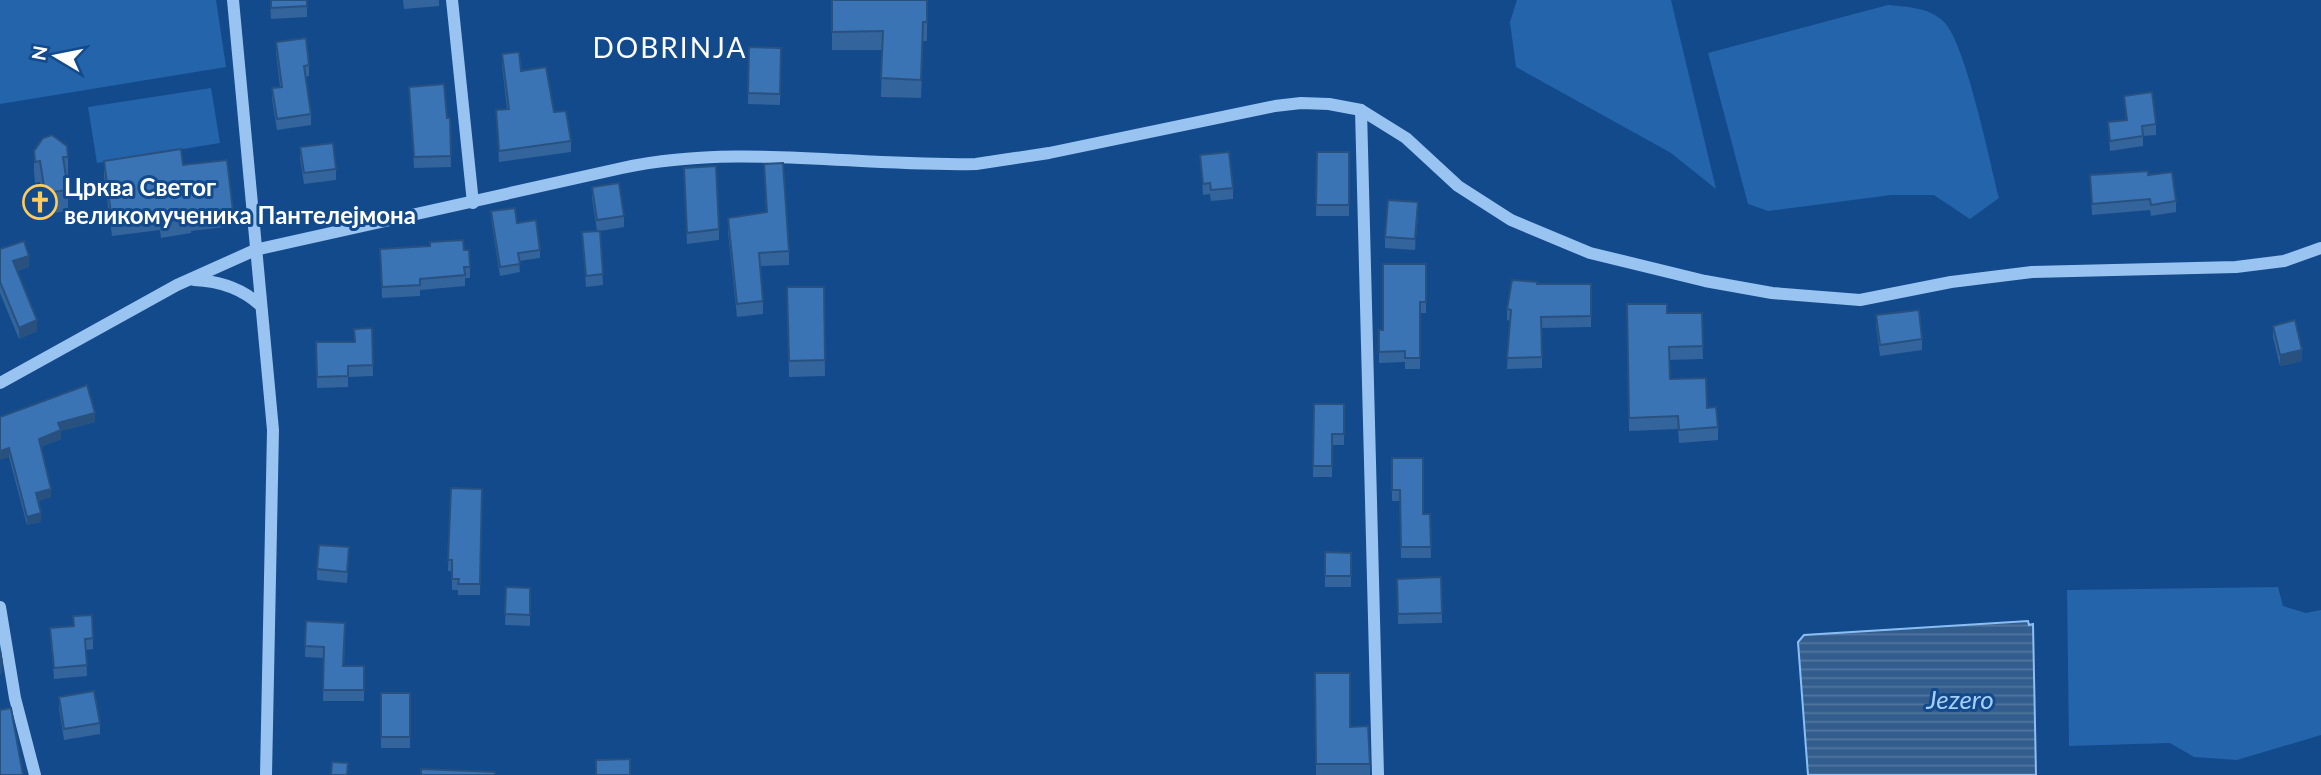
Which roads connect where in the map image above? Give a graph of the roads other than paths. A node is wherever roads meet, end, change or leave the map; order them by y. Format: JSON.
{"nodes":[{"id":1,"x":233,"y":0,"type":"edge"},
{"id":2,"x":452,"y":0,"type":"edge"},
{"id":3,"x":1361,"y":110,"type":"junction"},
{"id":4,"x":473,"y":203,"type":"junction"},
{"id":5,"x":2321,"y":248,"type":"edge"},
{"id":6,"x":255,"y":250,"type":"junction"},
{"id":7,"x":190,"y":279,"type":"junction"},
{"id":8,"x":261,"y":306,"type":"junction"},
{"id":9,"x":0,"y":383,"type":"edge"},
{"id":10,"x":0,"y":607,"type":"edge"},
{"id":11,"x":35,"y":775,"type":"edge"},
{"id":12,"x":266,"y":775,"type":"edge"},
{"id":13,"x":1378,"y":775,"type":"edge"}],
"edges":[{"from":1,"to":6,"type":"street"},
{"from":2,"to":4,"type":"street"},
{"from":3,"to":4,"type":"street"},
{"from":3,"to":5,"type":"street"},
{"from":3,"to":13,"type":"street"},
{"from":4,"to":6,"type":"street"},
{"from":6,"to":7,"type":"street"},
{"from":6,"to":8,"type":"street"},
{"from":7,"to":8,"type":"street"},
{"from":7,"to":9,"type":"street"},
{"from":8,"to":12,"type":"street"},
{"from":10,"to":11,"type":"street"}]}
